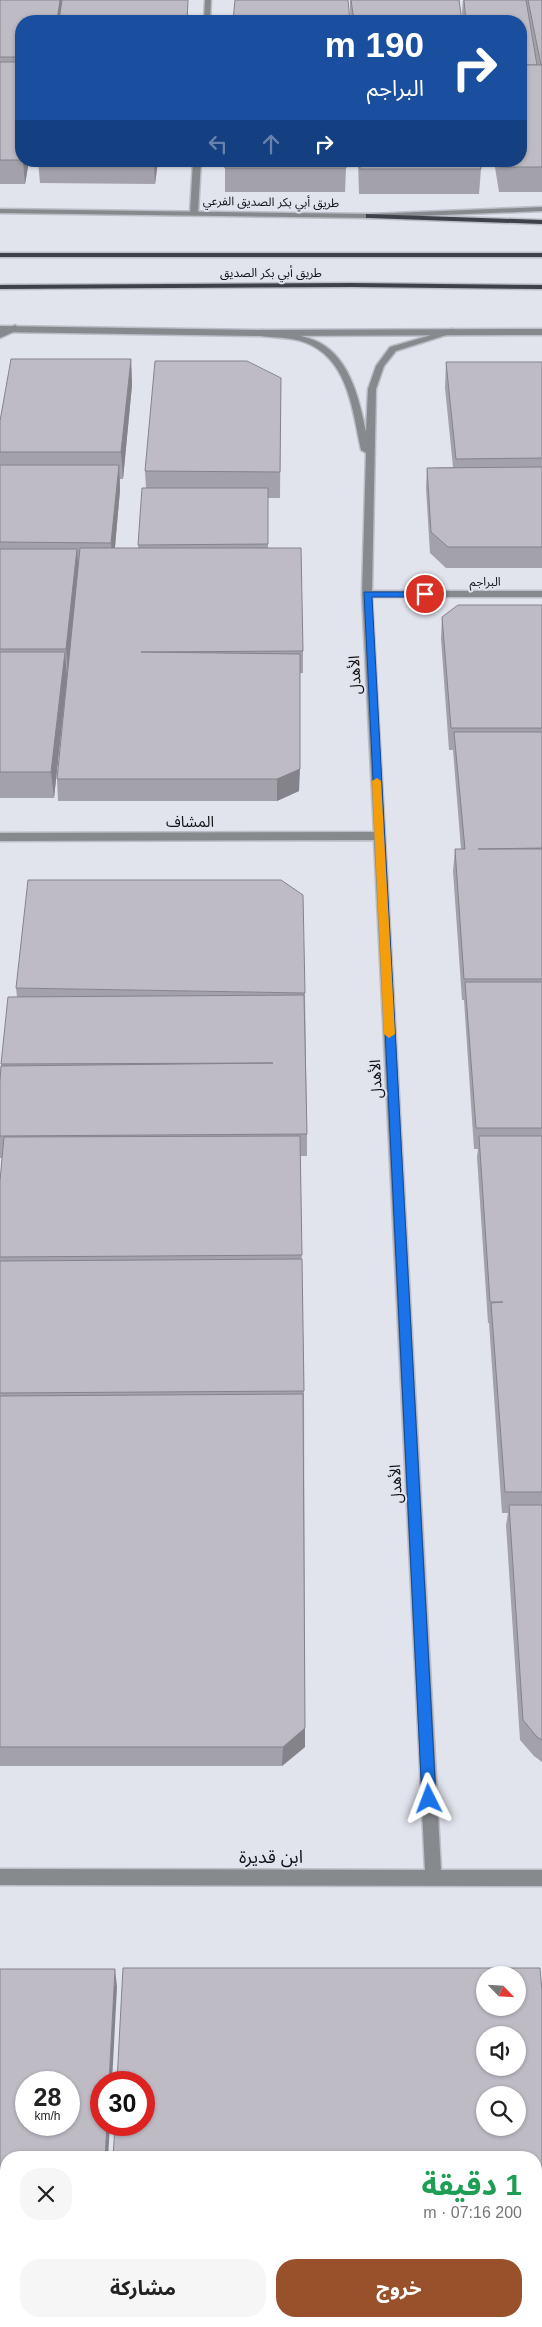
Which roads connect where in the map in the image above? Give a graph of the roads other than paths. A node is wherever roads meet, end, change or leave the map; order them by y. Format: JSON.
{"nodes":[{"id":1,"x":208,"y":0,"type":"edge"},
{"id":2,"x":207,"y":15,"type":"edge"},
{"id":3,"x":198,"y":167,"type":"edge"},
{"id":4,"x":542,"y":209,"type":"edge"},
{"id":5,"x":0,"y":211,"type":"edge"},
{"id":6,"x":194,"y":213,"type":"junction"},
{"id":7,"x":369,"y":216,"type":"junction"},
{"id":8,"x":542,"y":222,"type":"edge"},
{"id":9,"x":0,"y":255,"type":"edge"},
{"id":10,"x":542,"y":255,"type":"edge"},
{"id":11,"x":0,"y":287,"type":"edge"},
{"id":12,"x":542,"y":287,"type":"edge"},
{"id":13,"x":15,"y":328,"type":"junction"},
{"id":14,"x":0,"y":329,"type":"edge"},
{"id":15,"x":455,"y":331,"type":"junction"},
{"id":16,"x":542,"y":332,"type":"edge"},
{"id":17,"x":261,"y":333,"type":"junction"},
{"id":18,"x":0,"y":335,"type":"edge"},
{"id":19,"x":370,"y":468,"type":"junction"},
{"id":20,"x":367,"y":594,"type":"junction"},
{"id":21,"x":542,"y":594,"type":"edge"},
{"id":22,"x":379,"y":836,"type":"junction"},
{"id":23,"x":0,"y":837,"type":"edge"},
{"id":24,"x":0,"y":1877,"type":"edge"},
{"id":25,"x":433,"y":1878,"type":"junction"},
{"id":26,"x":542,"y":1878,"type":"edge"}],
"edges":[{"from":1,"to":2,"type":"street"},
{"from":3,"to":6,"type":"street"},
{"from":4,"to":7,"type":"street","name":"طريق أبي بكر الصديق الفرعي"},
{"from":5,"to":6,"type":"street","name":"طريق أبي بكر الصديق الفرعي"},
{"from":6,"to":7,"type":"street","name":"طريق أبي بكر الصديق الفرعي"},
{"from":7,"to":8,"type":"main road"},
{"from":9,"to":10,"type":"main road","name":"طريق أبي بكر الصديق"},
{"from":11,"to":12,"type":"main road","name":"طريق أبي بكر الصديق"},
{"from":13,"to":14,"type":"street"},
{"from":13,"to":17,"type":"street"},
{"from":13,"to":18,"type":"street"},
{"from":15,"to":16,"type":"street"},
{"from":15,"to":17,"type":"street"},
{"from":15,"to":19,"type":"street","name":"الأهدل"},
{"from":17,"to":19,"type":"street"},
{"from":19,"to":20,"type":"street","name":"الأهدل"},
{"from":20,"to":21,"type":"street","name":"البراجم"},
{"from":20,"to":22,"type":"street","name":"الأهدل"},
{"from":22,"to":23,"type":"street","name":"المشاف"},
{"from":22,"to":25,"type":"street","name":"الأهدل"},
{"from":24,"to":25,"type":"street","name":"ابن قديرة"},
{"from":25,"to":26,"type":"street","name":"ابن قديرة"}]}
